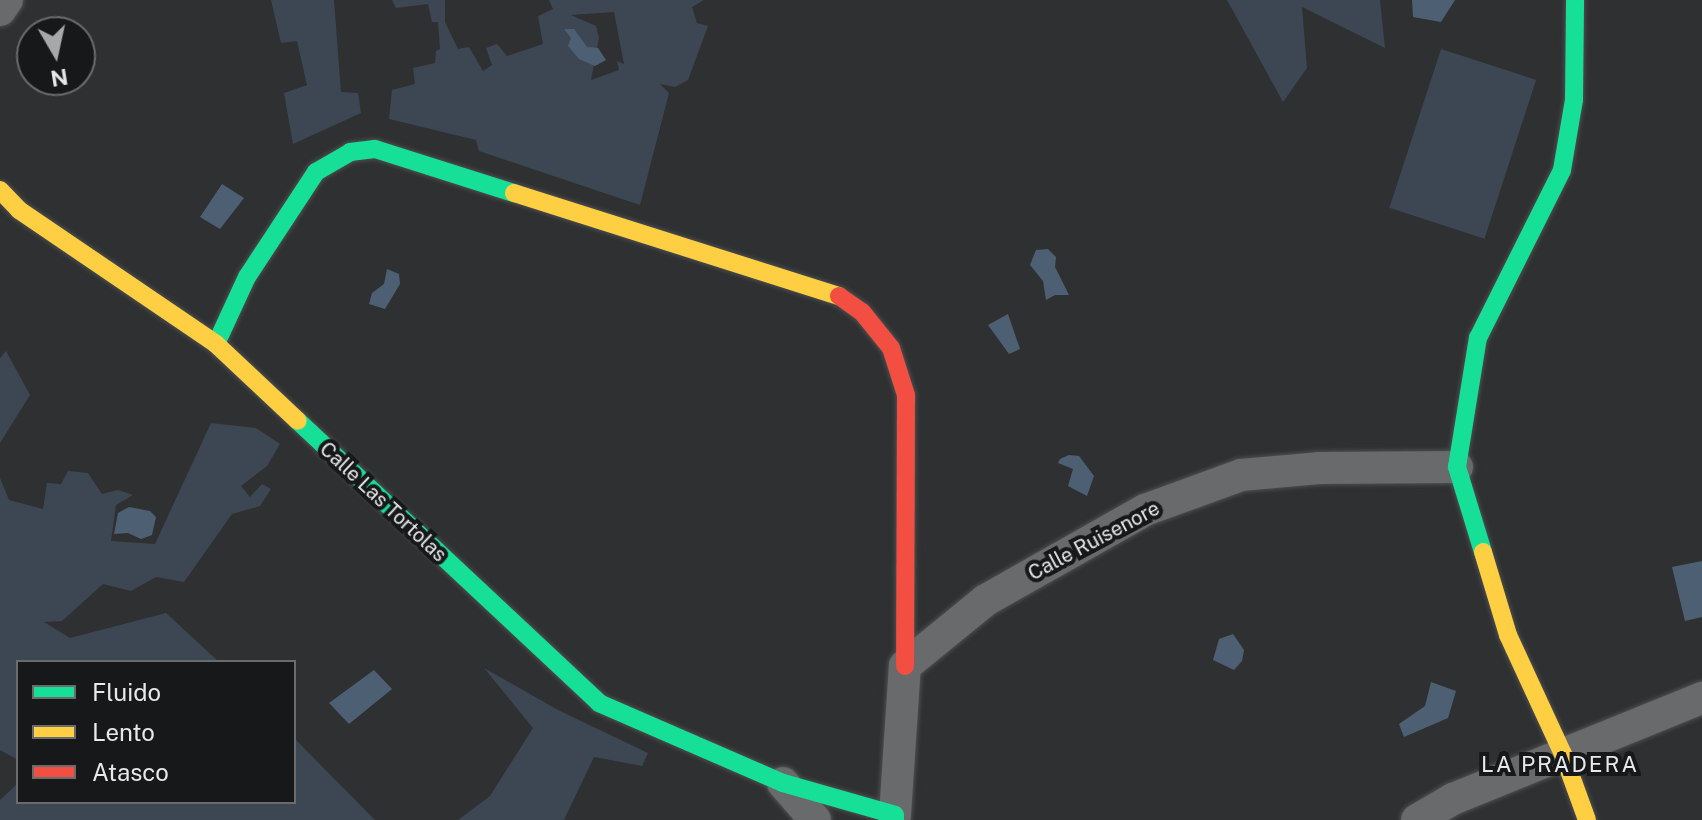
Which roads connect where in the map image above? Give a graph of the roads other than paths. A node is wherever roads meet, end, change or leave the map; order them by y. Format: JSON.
{"nodes":[{"id":1,"x":7,"y":0,"type":"edge"},
{"id":2,"x":1575,"y":0,"type":"edge"},
{"id":3,"x":0,"y":10,"type":"edge"},
{"id":4,"x":0,"y":190,"type":"edge"},
{"id":5,"x":216,"y":344,"type":"junction"},
{"id":6,"x":1457,"y":467,"type":"junction"},
{"id":7,"x":905,"y":666,"type":"junction"},
{"id":8,"x":1702,"y":698,"type":"edge"},
{"id":9,"x":1563,"y":754,"type":"junction"},
{"id":10,"x":783,"y":783,"type":"junction"},
{"id":11,"x":895,"y":818,"type":"edge"},
{"id":12,"x":815,"y":820,"type":"edge"},
{"id":13,"x":1417,"y":820,"type":"edge"},
{"id":14,"x":1587,"y":820,"type":"edge"}],
"edges":[{"from":1,"to":3,"type":"street"},
{"from":2,"to":6,"type":"street"},
{"from":4,"to":5,"type":"street","name":"Calle Las Tortolas"},
{"from":5,"to":7,"type":"street"},
{"from":5,"to":10,"type":"street","name":"Calle Las Tortolas"},
{"from":6,"to":7,"type":"street","name":"Calle Ruisenore"},
{"from":6,"to":9,"type":"street"},
{"from":7,"to":11,"type":"street"},
{"from":8,"to":9,"type":"street"},
{"from":9,"to":13,"type":"street"},
{"from":9,"to":14,"type":"street"},
{"from":10,"to":11,"type":"street","name":"Calle Las Tortolas"},
{"from":10,"to":12,"type":"street","name":"Calle Las Tortolas"}]}
